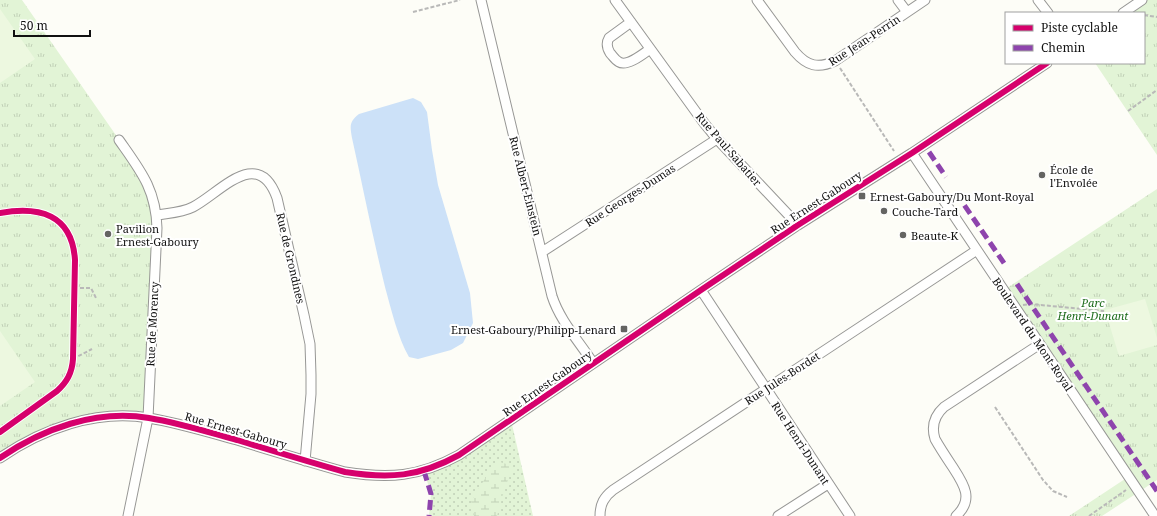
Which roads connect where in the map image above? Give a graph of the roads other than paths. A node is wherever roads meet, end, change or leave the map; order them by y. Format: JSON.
{"nodes":[{"id":1,"x":481,"y":0,"type":"edge"},
{"id":2,"x":615,"y":0,"type":"edge"},
{"id":3,"x":757,"y":0,"type":"edge"},
{"id":4,"x":898,"y":0,"type":"edge"},
{"id":5,"x":925,"y":0,"type":"edge"},
{"id":6,"x":1038,"y":0,"type":"edge"},
{"id":7,"x":1142,"y":0,"type":"edge"},
{"id":8,"x":907,"y":12,"type":"junction"},
{"id":9,"x":1047,"y":12,"type":"edge"},
{"id":10,"x":1124,"y":12,"type":"edge"},
{"id":11,"x":631,"y":22,"type":"junction"},
{"id":12,"x":650,"y":49,"type":"junction"},
{"id":13,"x":1046,"y":64,"type":"edge"},
{"id":14,"x":717,"y":139,"type":"junction"},
{"id":15,"x":119,"y":140,"type":"dead end"},
{"id":16,"x":912,"y":153,"type":"junction"},
{"id":17,"x":157,"y":214,"type":"junction"},
{"id":18,"x":798,"y":225,"type":"junction"},
{"id":19,"x":977,"y":250,"type":"junction"},
{"id":20,"x":542,"y":252,"type":"junction"},
{"id":21,"x":701,"y":290,"type":"junction"},
{"id":22,"x":1040,"y":344,"type":"junction"},
{"id":23,"x":593,"y":363,"type":"junction"},
{"id":24,"x":766,"y":389,"type":"junction"},
{"id":25,"x":148,"y":418,"type":"junction"},
{"id":26,"x":0,"y":458,"type":"edge"},
{"id":27,"x":305,"y":461,"type":"junction"},
{"id":28,"x":828,"y":484,"type":"junction"},
{"id":29,"x":128,"y":516,"type":"edge"},
{"id":30,"x":600,"y":516,"type":"edge"},
{"id":31,"x":778,"y":516,"type":"edge"},
{"id":32,"x":850,"y":516,"type":"edge"},
{"id":33,"x":956,"y":516,"type":"edge"},
{"id":34,"x":1155,"y":516,"type":"edge"}],
"edges":[{"from":1,"to":20,"type":"street","name":"Rue Albert-Einstein"},
{"from":2,"to":11,"type":"street","name":"Rue Paul-Sabatier"},
{"from":3,"to":8,"type":"street","name":"Rue Jean-Perrin"},
{"from":4,"to":8,"type":"street"},
{"from":5,"to":8,"type":"street","name":"Rue Jean-Perrin"},
{"from":6,"to":9,"type":"street"},
{"from":7,"to":10,"type":"street"},
{"from":11,"to":12,"type":"street","name":"Rue Paul-Sabatier"},
{"from":11,"to":12,"type":"street"},
{"from":12,"to":14,"type":"street","name":"Rue Paul-Sabatier"},
{"from":13,"to":16,"type":"street","name":"Rue Ernest-Gaboury"},
{"from":14,"to":18,"type":"street","name":"Rue Paul-Sabatier"},
{"from":14,"to":20,"type":"street","name":"Rue Georges-Dumas"},
{"from":15,"to":17,"type":"street","name":"Rue de Morency"},
{"from":16,"to":18,"type":"street","name":"Rue Ernest-Gaboury"},
{"from":16,"to":19,"type":"street","name":"Boulevard du Mont-Royal"},
{"from":17,"to":25,"type":"street","name":"Rue de Morency"},
{"from":17,"to":27,"type":"street","name":"Rue de Grondines"},
{"from":18,"to":21,"type":"street","name":"Rue Ernest-Gaboury"},
{"from":19,"to":22,"type":"street","name":"Boulevard du Mont-Royal"},
{"from":19,"to":24,"type":"street","name":"Rue Jules-Bordet"},
{"from":20,"to":23,"type":"street","name":"Rue Albert-Einstein"},
{"from":21,"to":23,"type":"street","name":"Rue Ernest-Gaboury"},
{"from":21,"to":24,"type":"street","name":"Rue Henri-Dunant"},
{"from":22,"to":33,"type":"street"},
{"from":22,"to":34,"type":"street","name":"Boulevard du Mont-Royal"},
{"from":23,"to":27,"type":"street","name":"Rue Ernest-Gaboury"},
{"from":24,"to":28,"type":"street","name":"Rue Henri-Dunant"},
{"from":24,"to":30,"type":"street","name":"Rue Jules-Bordet"},
{"from":25,"to":26,"type":"street","name":"Rue Ernest-Gaboury"},
{"from":25,"to":27,"type":"street","name":"Rue Ernest-Gaboury"},
{"from":25,"to":29,"type":"street","name":"Rue de Morency"},
{"from":28,"to":31,"type":"street"},
{"from":28,"to":32,"type":"street","name":"Rue Henri-Dunant"}]}
